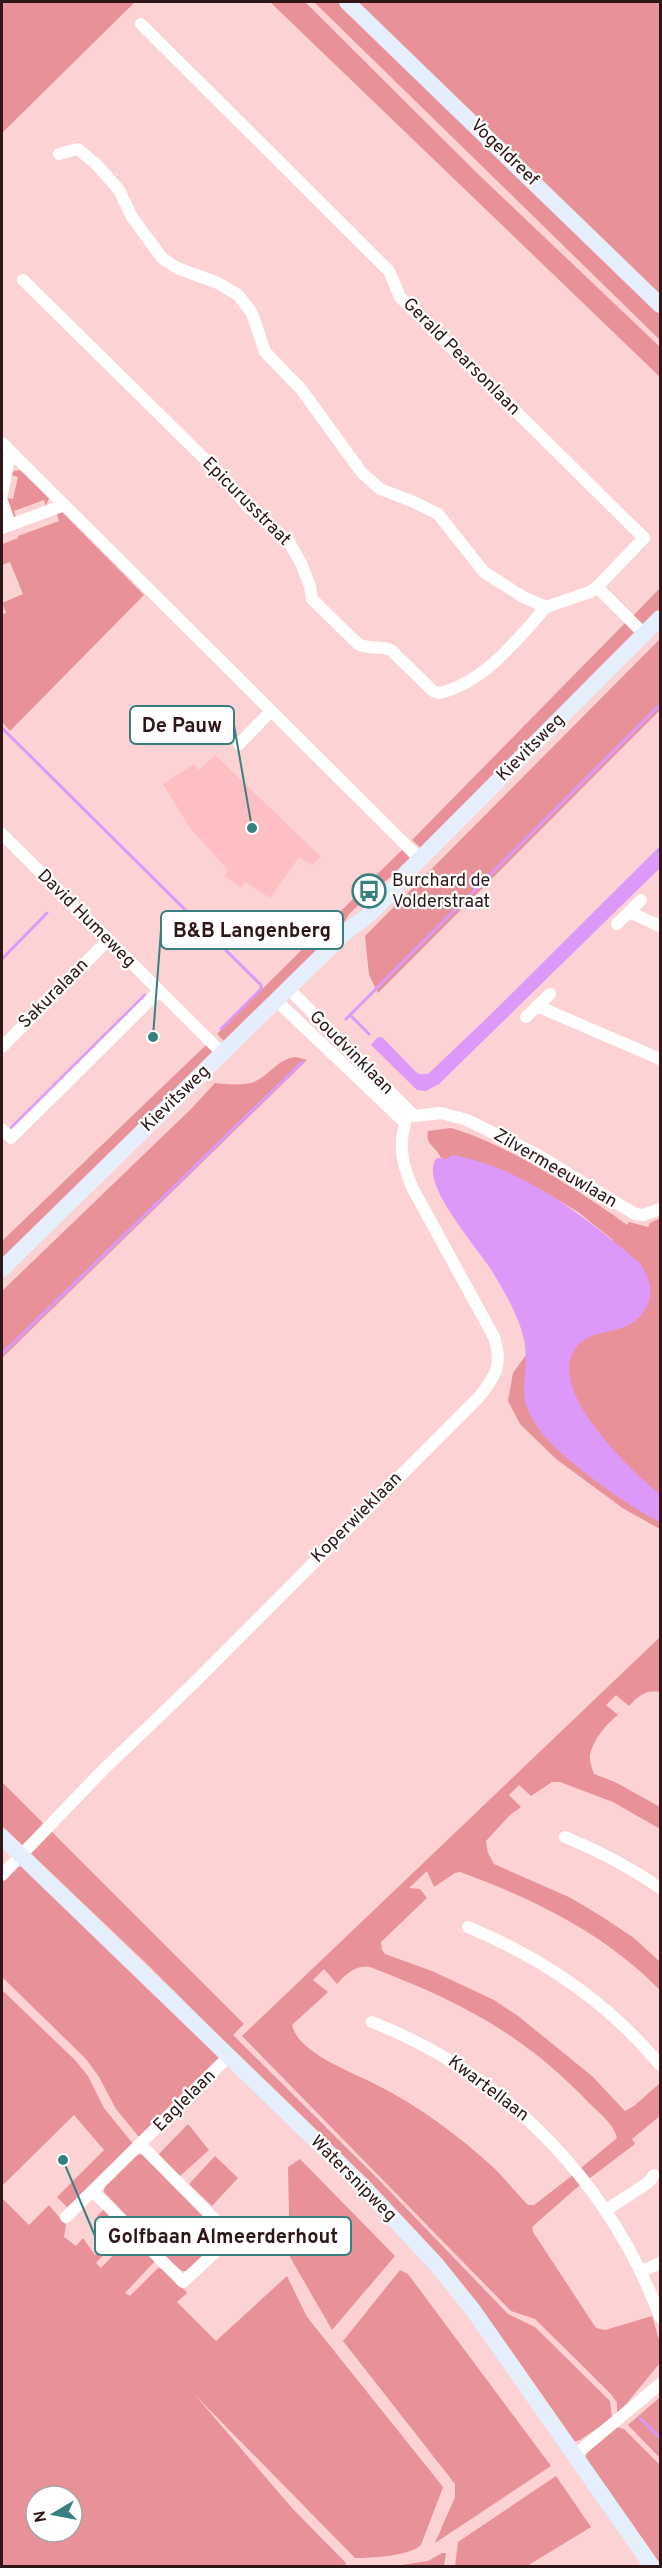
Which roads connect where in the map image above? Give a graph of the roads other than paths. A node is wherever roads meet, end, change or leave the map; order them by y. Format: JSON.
{"nodes":[{"id":1,"x":347,"y":2,"type":"edge"},
{"id":2,"x":141,"y":24,"type":"dead end"},
{"id":3,"x":59,"y":154,"type":"dead end"},
{"id":4,"x":23,"y":280,"type":"dead end"},
{"id":5,"x":660,"y":305,"type":"edge"},
{"id":6,"x":6,"y":448,"type":"edge"},
{"id":7,"x":2,"y":495,"type":"edge"},
{"id":8,"x":2,"y":501,"type":"edge"},
{"id":9,"x":64,"y":506,"type":"junction"},
{"id":10,"x":6,"y":526,"type":"edge"},
{"id":11,"x":597,"y":587,"type":"junction"},
{"id":12,"x":546,"y":607,"type":"junction"},
{"id":13,"x":660,"y":618,"type":"edge"},
{"id":14,"x":645,"y":635,"type":"junction"},
{"id":15,"x":271,"y":711,"type":"junction"},
{"id":16,"x":239,"y":744,"type":"dead end"},
{"id":17,"x":2,"y":834,"type":"edge"},
{"id":18,"x":420,"y":859,"type":"junction"},
{"id":19,"x":640,"y":900,"type":"dead end"},
{"id":20,"x":629,"y":912,"type":"junction"},
{"id":21,"x":617,"y":924,"type":"dead end"},
{"id":22,"x":660,"y":926,"type":"edge"},
{"id":23,"x":107,"y":941,"type":"junction"},
{"id":24,"x":159,"y":991,"type":"junction"},
{"id":25,"x":550,"y":993,"type":"dead end"},
{"id":26,"x":283,"y":995,"type":"junction"},
{"id":27,"x":537,"y":1006,"type":"junction"},
{"id":28,"x":526,"y":1017,"type":"dead end"},
{"id":29,"x":2,"y":1047,"type":"edge"},
{"id":30,"x":223,"y":1054,"type":"junction"},
{"id":31,"x":660,"y":1059,"type":"edge"},
{"id":32,"x":410,"y":1120,"type":"junction"},
{"id":33,"x":2,"y":1129,"type":"edge"},
{"id":34,"x":660,"y":1209,"type":"edge"},
{"id":35,"x":2,"y":1269,"type":"edge"},
{"id":36,"x":2,"y":1837,"type":"edge"},
{"id":37,"x":565,"y":1837,"type":"dead end"},
{"id":38,"x":21,"y":1856,"type":"junction"},
{"id":39,"x":2,"y":1875,"type":"edge"},
{"id":40,"x":660,"y":1888,"type":"edge"},
{"id":41,"x":468,"y":1927,"type":"dead end"},
{"id":42,"x":372,"y":2022,"type":"dead end"},
{"id":43,"x":229,"y":2056,"type":"junction"},
{"id":44,"x":660,"y":2065,"type":"edge"},
{"id":45,"x":141,"y":2145,"type":"junction"},
{"id":46,"x":654,"y":2175,"type":"dead end"},
{"id":47,"x":93,"y":2191,"type":"junction"},
{"id":48,"x":606,"y":2210,"type":"junction"},
{"id":49,"x":66,"y":2217,"type":"dead end"},
{"id":50,"x":660,"y":2263,"type":"edge"},
{"id":51,"x":642,"y":2271,"type":"junction"},
{"id":52,"x":660,"y":2317,"type":"edge"},
{"id":53,"x":660,"y":2375,"type":"edge"},
{"id":54,"x":660,"y":2384,"type":"edge"},
{"id":55,"x":643,"y":2398,"type":"junction"},
{"id":56,"x":575,"y":2455,"type":"junction"},
{"id":57,"x":652,"y":2566,"type":"edge"}],
"edges":[{"from":1,"to":5,"type":"street","name":"Vogeldreef"},
{"from":2,"to":11,"type":"street","name":"Gerald Pearsonlaan"},
{"from":3,"to":12,"type":"street"},
{"from":4,"to":12,"type":"street","name":"Epicurusstraat"},
{"from":6,"to":7,"type":"street"},
{"from":6,"to":9,"type":"street"},
{"from":8,"to":10,"type":"street"},
{"from":9,"to":10,"type":"street"},
{"from":9,"to":15,"type":"street"},
{"from":11,"to":12,"type":"street"},
{"from":11,"to":14,"type":"street"},
{"from":13,"to":14,"type":"street","name":"Kievitsweg"},
{"from":14,"to":18,"type":"street","name":"Kievitsweg"},
{"from":15,"to":16,"type":"street"},
{"from":15,"to":18,"type":"street"},
{"from":17,"to":23,"type":"street","name":"David Humeweg"},
{"from":18,"to":26,"type":"street","name":"Kievitsweg"},
{"from":19,"to":20,"type":"street"},
{"from":20,"to":21,"type":"street"},
{"from":20,"to":22,"type":"street"},
{"from":23,"to":24,"type":"street","name":"David Humeweg"},
{"from":23,"to":29,"type":"street","name":"Sakuralaan"},
{"from":24,"to":30,"type":"street","name":"David Humeweg"},
{"from":24,"to":33,"type":"street"},
{"from":25,"to":27,"type":"street"},
{"from":26,"to":30,"type":"street","name":"Kievitsweg"},
{"from":26,"to":32,"type":"street","name":"Goudvinklaan"},
{"from":27,"to":28,"type":"street"},
{"from":27,"to":31,"type":"street"},
{"from":30,"to":35,"type":"street","name":"Kievitsweg"},
{"from":32,"to":34,"type":"street","name":"Zilvermeeuwlaan"},
{"from":32,"to":38,"type":"street","name":"Koperwieklaan"},
{"from":36,"to":38,"type":"street","name":"Watersnipweg"},
{"from":37,"to":40,"type":"street"},
{"from":38,"to":39,"type":"street","name":"Koperwieklaan"},
{"from":38,"to":43,"type":"street","name":"Watersnipweg"},
{"from":41,"to":44,"type":"street"},
{"from":42,"to":48,"type":"street","name":"Kwartellaan"},
{"from":43,"to":45,"type":"street","name":"Eaglelaan"},
{"from":43,"to":56,"type":"street","name":"Watersnipweg"},
{"from":45,"to":47,"type":"street","name":"Eaglelaan"},
{"from":45,"to":47,"type":"street","name":"Eaglelaan"},
{"from":46,"to":48,"type":"street"},
{"from":47,"to":49,"type":"street","name":"Eaglelaan"},
{"from":48,"to":51,"type":"street","name":"Kwartellaan"},
{"from":50,"to":51,"type":"street"},
{"from":51,"to":52,"type":"street","name":"Kwartellaan"},
{"from":53,"to":55,"type":"street"},
{"from":54,"to":55,"type":"street"},
{"from":55,"to":56,"type":"street"},
{"from":56,"to":57,"type":"street","name":"Watersnipweg"}]}
